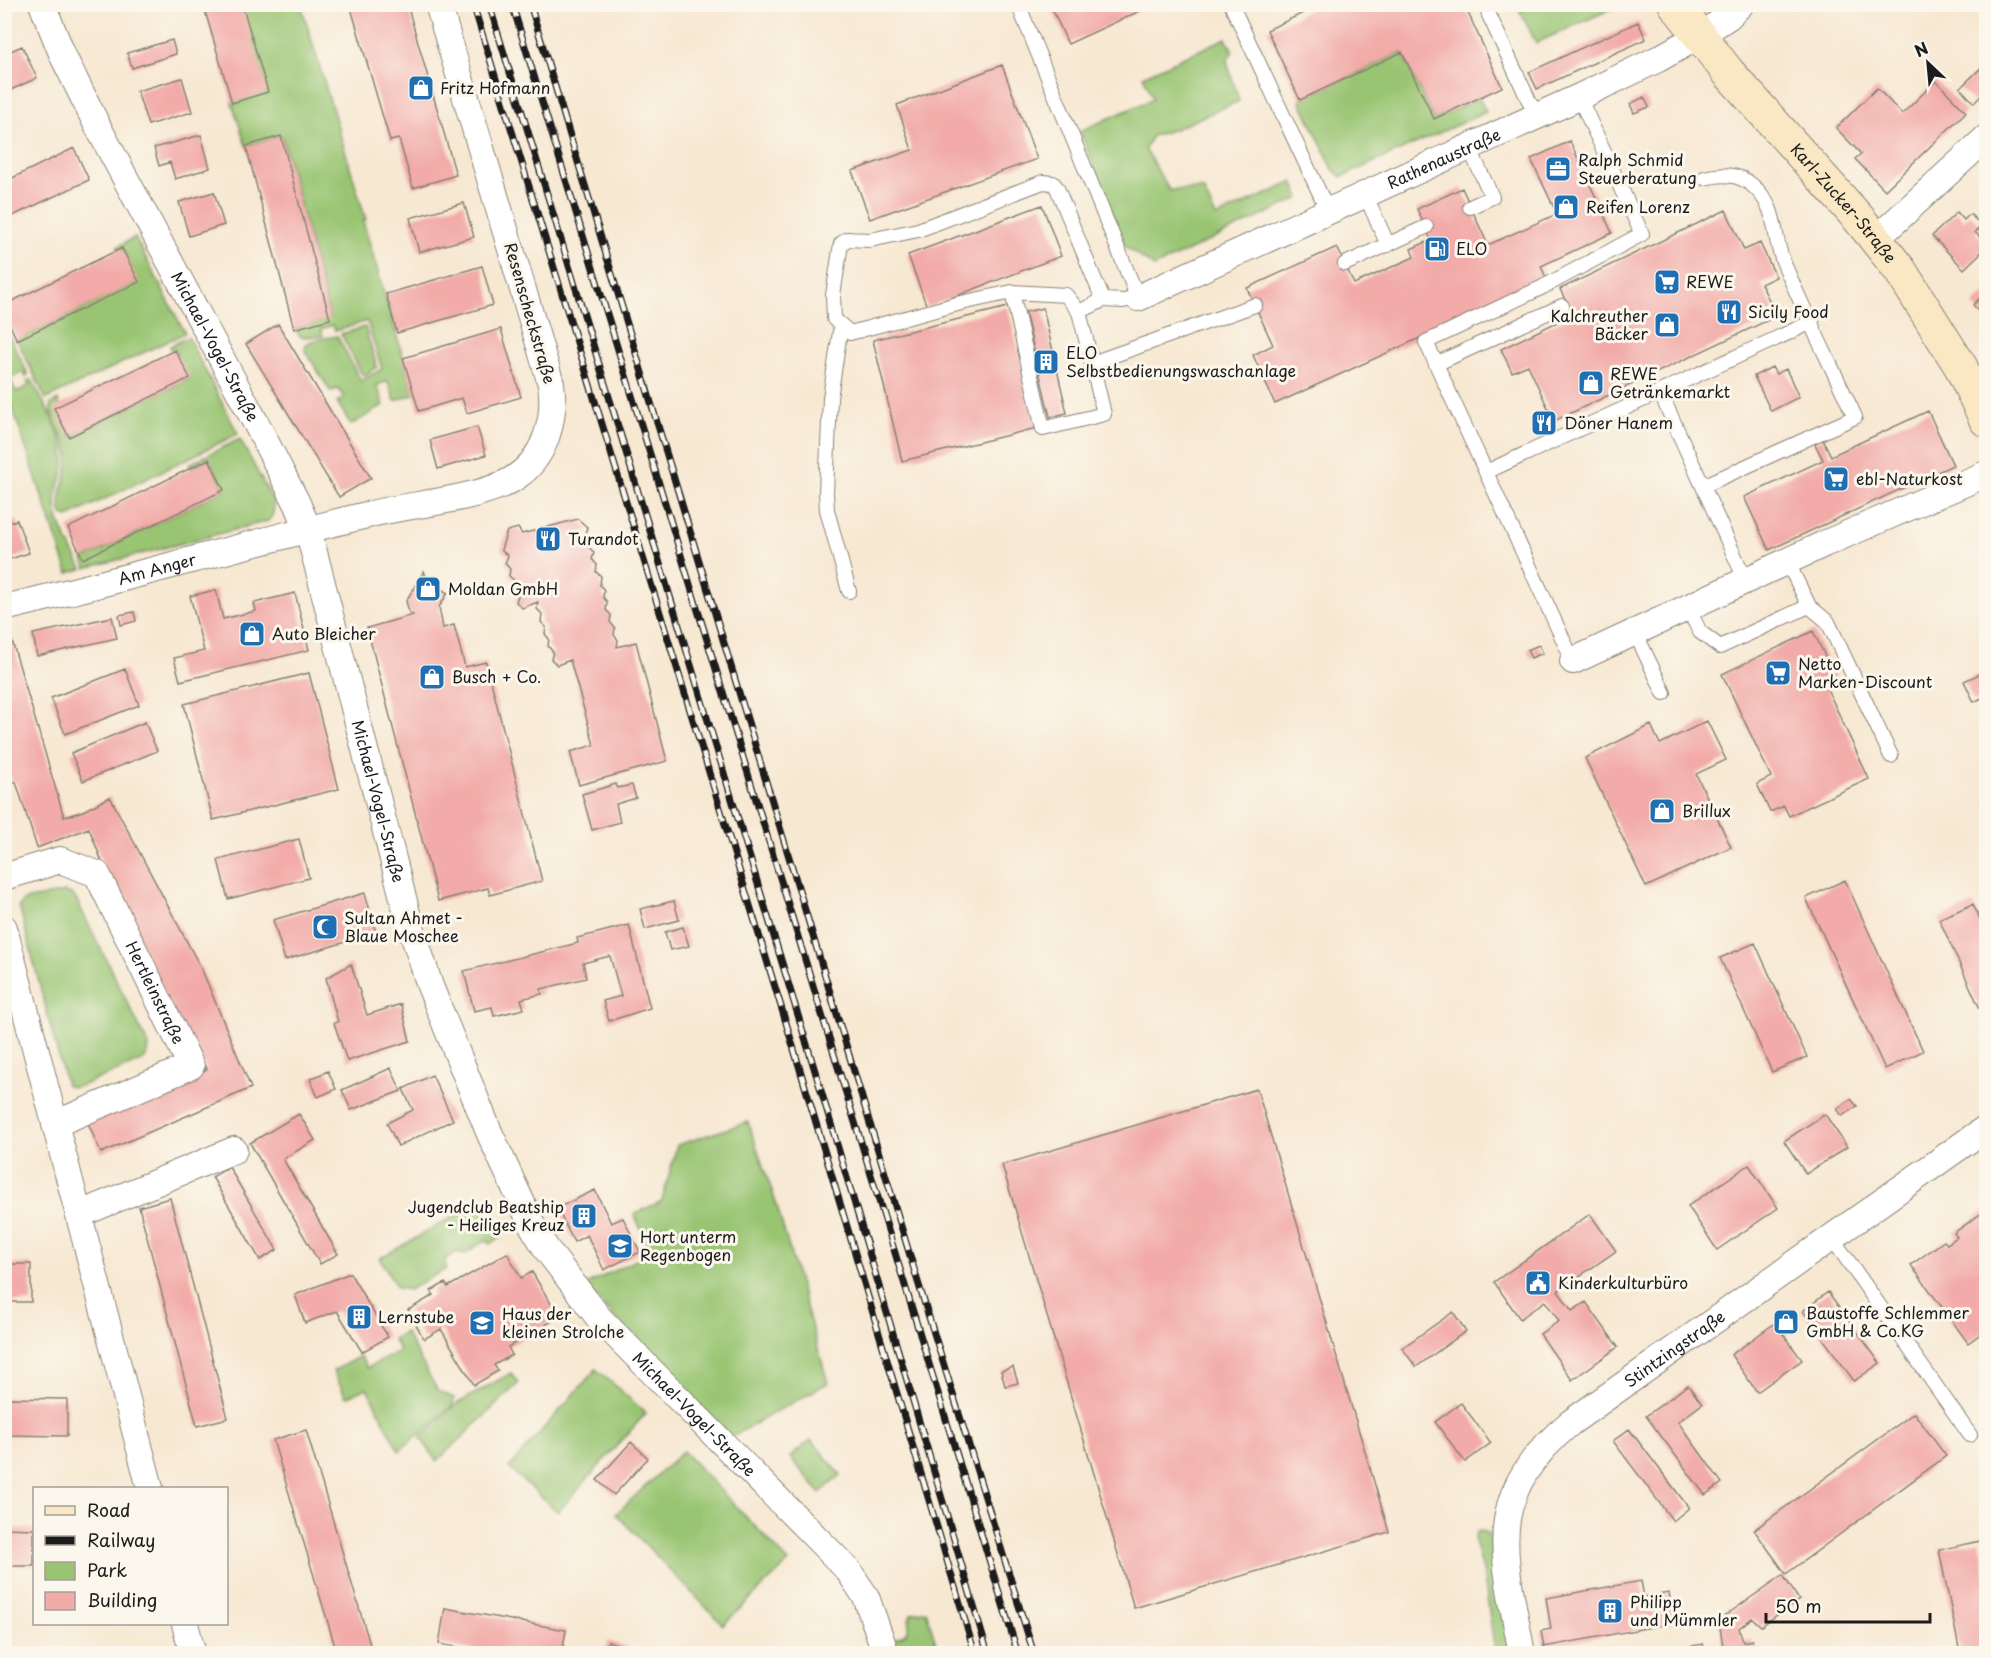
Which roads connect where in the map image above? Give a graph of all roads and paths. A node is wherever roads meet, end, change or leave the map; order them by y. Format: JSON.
{"nodes":[{"id":1,"x":42,"y":4,"type":"edge"},
{"id":2,"x":438,"y":4,"type":"edge"},
{"id":3,"x":1018,"y":4,"type":"edge"},
{"id":4,"x":1231,"y":4,"type":"edge"},
{"id":5,"x":1486,"y":4,"type":"edge"},
{"id":6,"x":1675,"y":4,"type":"edge"},
{"id":7,"x":1742,"y":4,"type":"edge"},
{"id":8,"x":1699,"y":36,"type":"junction"},
{"id":9,"x":1579,"y":97,"type":"junction"},
{"id":10,"x":1536,"y":116,"type":"junction"},
{"id":11,"x":1986,"y":138,"type":"edge"},
{"id":12,"x":1469,"y":147,"type":"junction"},
{"id":13,"x":1704,"y":178,"type":"dead end"},
{"id":14,"x":1365,"y":194,"type":"junction"},
{"id":15,"x":1470,"y":207,"type":"dead end"},
{"id":16,"x":1328,"y":211,"type":"junction"},
{"id":17,"x":1426,"y":227,"type":"dead end"},
{"id":18,"x":1875,"y":240,"type":"junction"},
{"id":19,"x":1388,"y":244,"type":"junction"},
{"id":20,"x":1345,"y":264,"type":"dead end"},
{"id":21,"x":1012,"y":292,"type":"junction"},
{"id":22,"x":1138,"y":297,"type":"junction"},
{"id":23,"x":1103,"y":300,"type":"junction"},
{"id":24,"x":1255,"y":305,"type":"dead end"},
{"id":25,"x":1562,"y":306,"type":"dead end"},
{"id":26,"x":1079,"y":312,"type":"junction"},
{"id":27,"x":1812,"y":322,"type":"junction"},
{"id":28,"x":841,"y":325,"type":"junction"},
{"id":29,"x":1092,"y":363,"type":"junction"},
{"id":30,"x":1436,"y":364,"type":"junction"},
{"id":31,"x":1660,"y":392,"type":"junction"},
{"id":32,"x":1986,"y":420,"type":"edge"},
{"id":33,"x":1486,"y":472,"type":"junction"},
{"id":34,"x":1986,"y":474,"type":"edge"},
{"id":35,"x":1703,"y":486,"type":"junction"},
{"id":36,"x":308,"y":529,"type":"junction"},
{"id":37,"x":1787,"y":561,"type":"junction"},
{"id":38,"x":1746,"y":581,"type":"junction"},
{"id":39,"x":849,"y":591,"type":"dead end"},
{"id":40,"x":1809,"y":606,"type":"junction"},
{"id":41,"x":4,"y":608,"type":"edge"},
{"id":42,"x":1688,"y":608,"type":"junction"},
{"id":43,"x":1635,"y":632,"type":"junction"},
{"id":44,"x":1573,"y":661,"type":"joint"},
{"id":45,"x":1664,"y":693,"type":"dead end"},
{"id":46,"x":1892,"y":756,"type":"dead end"},
{"id":47,"x":4,"y":877,"type":"edge"},
{"id":48,"x":4,"y":928,"type":"edge"},
{"id":49,"x":55,"y":1124,"type":"junction"},
{"id":50,"x":1986,"y":1128,"type":"edge"},
{"id":51,"x":234,"y":1150,"type":"dead end"},
{"id":52,"x":78,"y":1215,"type":"junction"},
{"id":53,"x":1832,"y":1238,"type":"junction"},
{"id":54,"x":1970,"y":1435,"type":"dead end"},
{"id":55,"x":150,"y":1487,"type":"edge"},
{"id":56,"x":186,"y":1625,"type":"edge"},
{"id":57,"x":193,"y":1653,"type":"edge"},
{"id":58,"x":886,"y":1653,"type":"edge"},
{"id":59,"x":1522,"y":1653,"type":"edge"}],
"edges":[{"from":1,"to":36,"type":"street","name":"Michael-Vogel-Straße"},
{"from":2,"to":36,"type":"street","name":"Resenscheckstraße"},
{"from":3,"to":22,"type":"lane"},
{"from":4,"to":16,"type":"lane"},
{"from":5,"to":10,"type":"lane"},
{"from":6,"to":8,"type":"street","name":"Karl-Zucker-Straße"},
{"from":7,"to":8,"type":"street","name":"Rathenaustraße"},
{"from":8,"to":9,"type":"street","name":"Rathenaustraße"},
{"from":8,"to":18,"type":"street","name":"Karl-Zucker-Straße"},
{"from":9,"to":10,"type":"street","name":"Rathenaustraße"},
{"from":9,"to":30,"type":"lane"},
{"from":10,"to":12,"type":"street","name":"Rathenaustraße"},
{"from":11,"to":18,"type":"street"},
{"from":12,"to":14,"type":"street","name":"Rathenaustraße"},
{"from":12,"to":15,"type":"lane"},
{"from":13,"to":27,"type":"lane"},
{"from":14,"to":16,"type":"street","name":"Rathenaustraße"},
{"from":14,"to":19,"type":"lane"},
{"from":16,"to":22,"type":"street","name":"Rathenaustraße"},
{"from":17,"to":19,"type":"lane"},
{"from":18,"to":32,"type":"street","name":"Karl-Zucker-Straße"},
{"from":19,"to":20,"type":"lane"},
{"from":21,"to":26,"type":"lane"},
{"from":21,"to":28,"type":"lane"},
{"from":21,"to":29,"type":"lane"},
{"from":22,"to":23,"type":"lane"},
{"from":23,"to":26,"type":"lane"},
{"from":23,"to":28,"type":"lane"},
{"from":24,"to":29,"type":"lane"},
{"from":25,"to":30,"type":"lane"},
{"from":26,"to":29,"type":"lane"},
{"from":27,"to":31,"type":"lane"},
{"from":27,"to":35,"type":"lane"},
{"from":28,"to":39,"type":"lane"},
{"from":30,"to":33,"type":"lane"},
{"from":31,"to":33,"type":"lane"},
{"from":31,"to":35,"type":"lane"},
{"from":33,"to":44,"type":"lane"},
{"from":34,"to":37,"type":"street"},
{"from":35,"to":38,"type":"lane"},
{"from":36,"to":41,"type":"street","name":"Am Anger"},
{"from":36,"to":58,"type":"street","name":"Michael-Vogel-Straße"},
{"from":37,"to":38,"type":"street"},
{"from":37,"to":40,"type":"lane"},
{"from":38,"to":42,"type":"street"},
{"from":40,"to":42,"type":"lane"},
{"from":40,"to":46,"type":"lane"},
{"from":42,"to":43,"type":"street"},
{"from":43,"to":44,"type":"street"},
{"from":43,"to":45,"type":"lane"},
{"from":47,"to":49,"type":"street","name":"Hertleinstraße"},
{"from":48,"to":49,"type":"street"},
{"from":49,"to":52,"type":"street"},
{"from":50,"to":53,"type":"street","name":"Stintzingstraße"},
{"from":51,"to":52,"type":"street"},
{"from":52,"to":55,"type":"street"},
{"from":53,"to":54,"type":"lane"},
{"from":53,"to":59,"type":"street","name":"Stintzingstraße"},
{"from":56,"to":57,"type":"street"}]}
